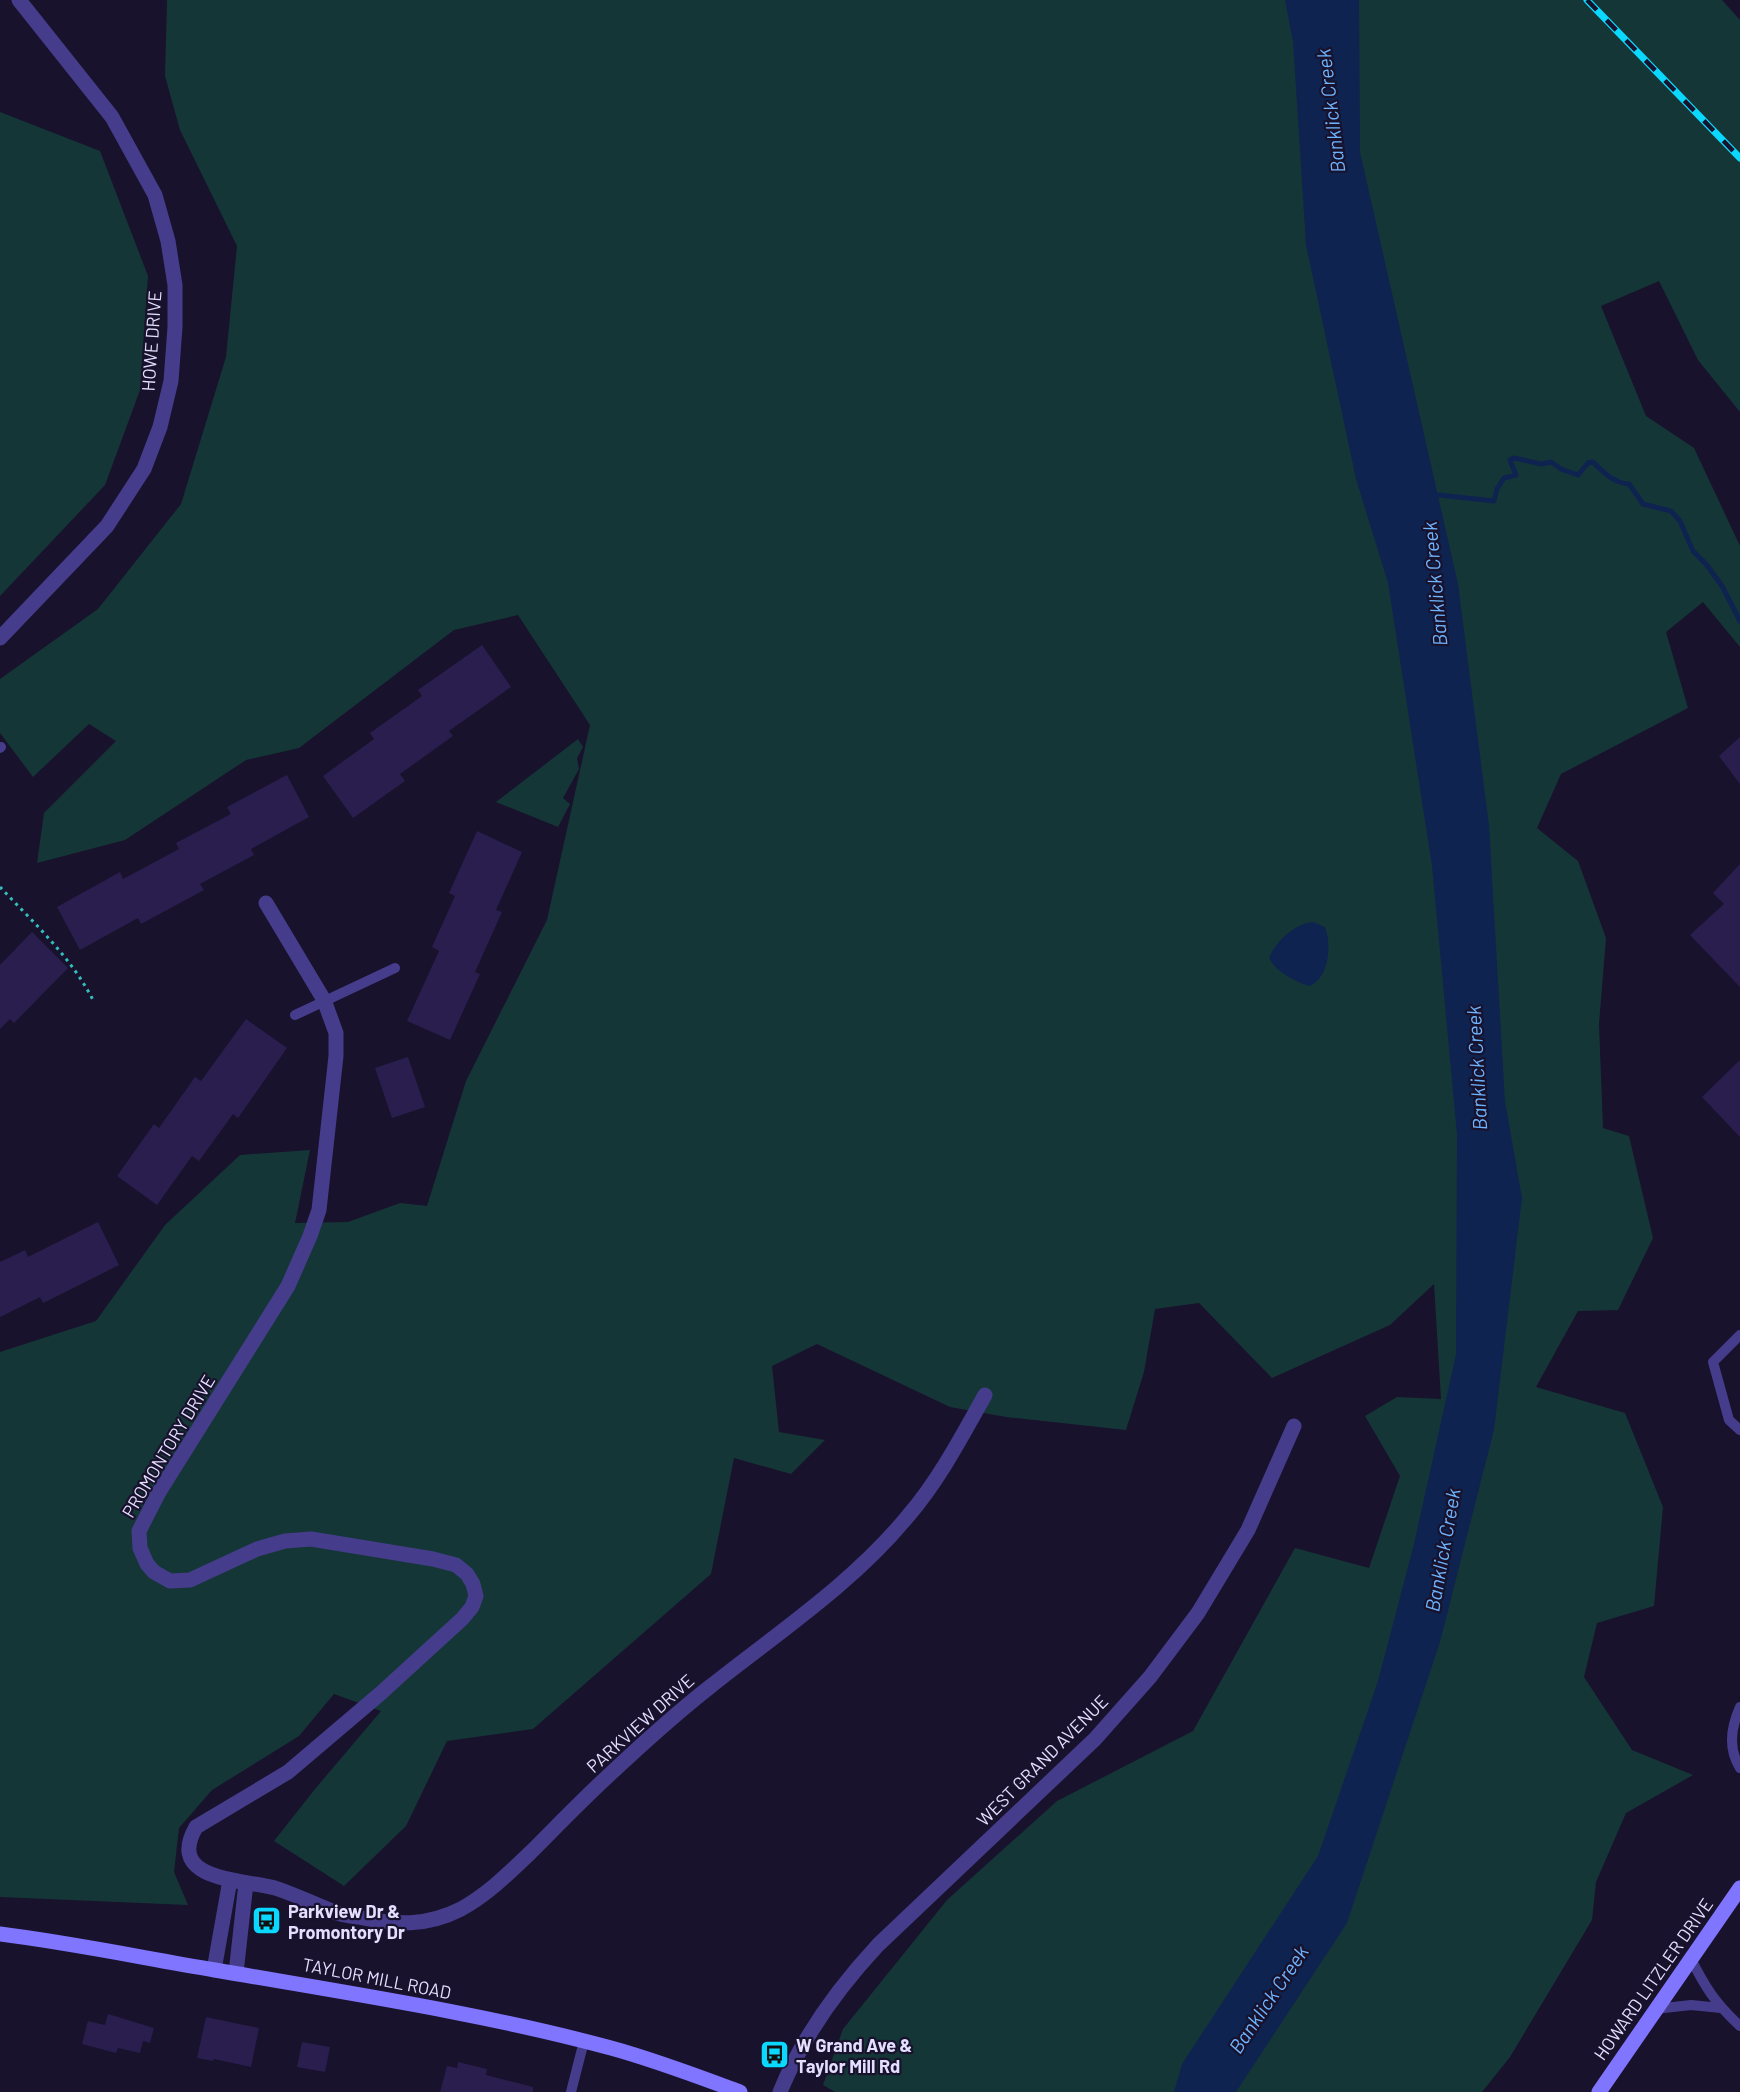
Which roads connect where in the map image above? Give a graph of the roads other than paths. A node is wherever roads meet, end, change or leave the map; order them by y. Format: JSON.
{"nodes":[{"id":1,"x":19,"y":0,"type":"edge"},
{"id":2,"x":0,"y":638,"type":"edge"},
{"id":3,"x":266,"y":903,"type":"dead end"},
{"id":4,"x":395,"y":968,"type":"dead end"},
{"id":5,"x":324,"y":1000,"type":"junction"},
{"id":6,"x":295,"y":1015,"type":"dead end"},
{"id":7,"x":1740,"y":1335,"type":"edge"},
{"id":8,"x":985,"y":1395,"type":"dead end"},
{"id":9,"x":1294,"y":1426,"type":"dead end"},
{"id":10,"x":1740,"y":1430,"type":"edge"},
{"id":11,"x":1740,"y":1707,"type":"edge"},
{"id":12,"x":1740,"y":1768,"type":"edge"},
{"id":13,"x":230,"y":1880,"type":"junction"},
{"id":14,"x":246,"y":1883,"type":"junction"},
{"id":15,"x":1740,"y":1888,"type":"edge"},
{"id":16,"x":0,"y":1934,"type":"edge"},
{"id":17,"x":1690,"y":1957,"type":"junction"},
{"id":18,"x":214,"y":1970,"type":"junction"},
{"id":19,"x":236,"y":1973,"type":"junction"},
{"id":20,"x":1655,"y":2008,"type":"junction"},
{"id":21,"x":1721,"y":2008,"type":"junction"},
{"id":22,"x":1740,"y":2026,"type":"edge"},
{"id":23,"x":584,"y":2041,"type":"junction"},
{"id":24,"x":571,"y":2092,"type":"edge"},
{"id":25,"x":740,"y":2092,"type":"edge"},
{"id":26,"x":780,"y":2092,"type":"edge"},
{"id":27,"x":1599,"y":2092,"type":"edge"}],
"edges":[{"from":1,"to":2,"type":"street","name":"HOWE DRIVE"},
{"from":3,"to":5,"type":"street","name":"PROMONTORY DRIVE"},
{"from":4,"to":5,"type":"lane"},
{"from":5,"to":6,"type":"lane"},
{"from":5,"to":13,"type":"street","name":"PROMONTORY DRIVE"},
{"from":7,"to":10,"type":"lane"},
{"from":8,"to":14,"type":"street","name":"PARKVIEW DRIVE"},
{"from":9,"to":26,"type":"street","name":"WEST GRAND AVENUE"},
{"from":11,"to":12,"type":"lane"},
{"from":13,"to":14,"type":"street","name":"PARKVIEW DRIVE"},
{"from":13,"to":18,"type":"street"},
{"from":14,"to":19,"type":"street"},
{"from":15,"to":17,"type":"main road","name":"HOWARD LITZLER DRIVE"},
{"from":16,"to":18,"type":"main road","name":"TAYLOR MILL ROAD"},
{"from":17,"to":20,"type":"main road","name":"HOWARD LITZLER DRIVE"},
{"from":17,"to":21,"type":"lane"},
{"from":18,"to":19,"type":"main road","name":"TAYLOR MILL ROAD"},
{"from":19,"to":23,"type":"main road","name":"TAYLOR MILL ROAD"},
{"from":20,"to":21,"type":"lane"},
{"from":20,"to":27,"type":"main road","name":"HOWARD LITZLER DRIVE"},
{"from":21,"to":22,"type":"lane"},
{"from":23,"to":24,"type":"lane"},
{"from":23,"to":25,"type":"main road","name":"TAYLOR MILL ROAD"}]}
